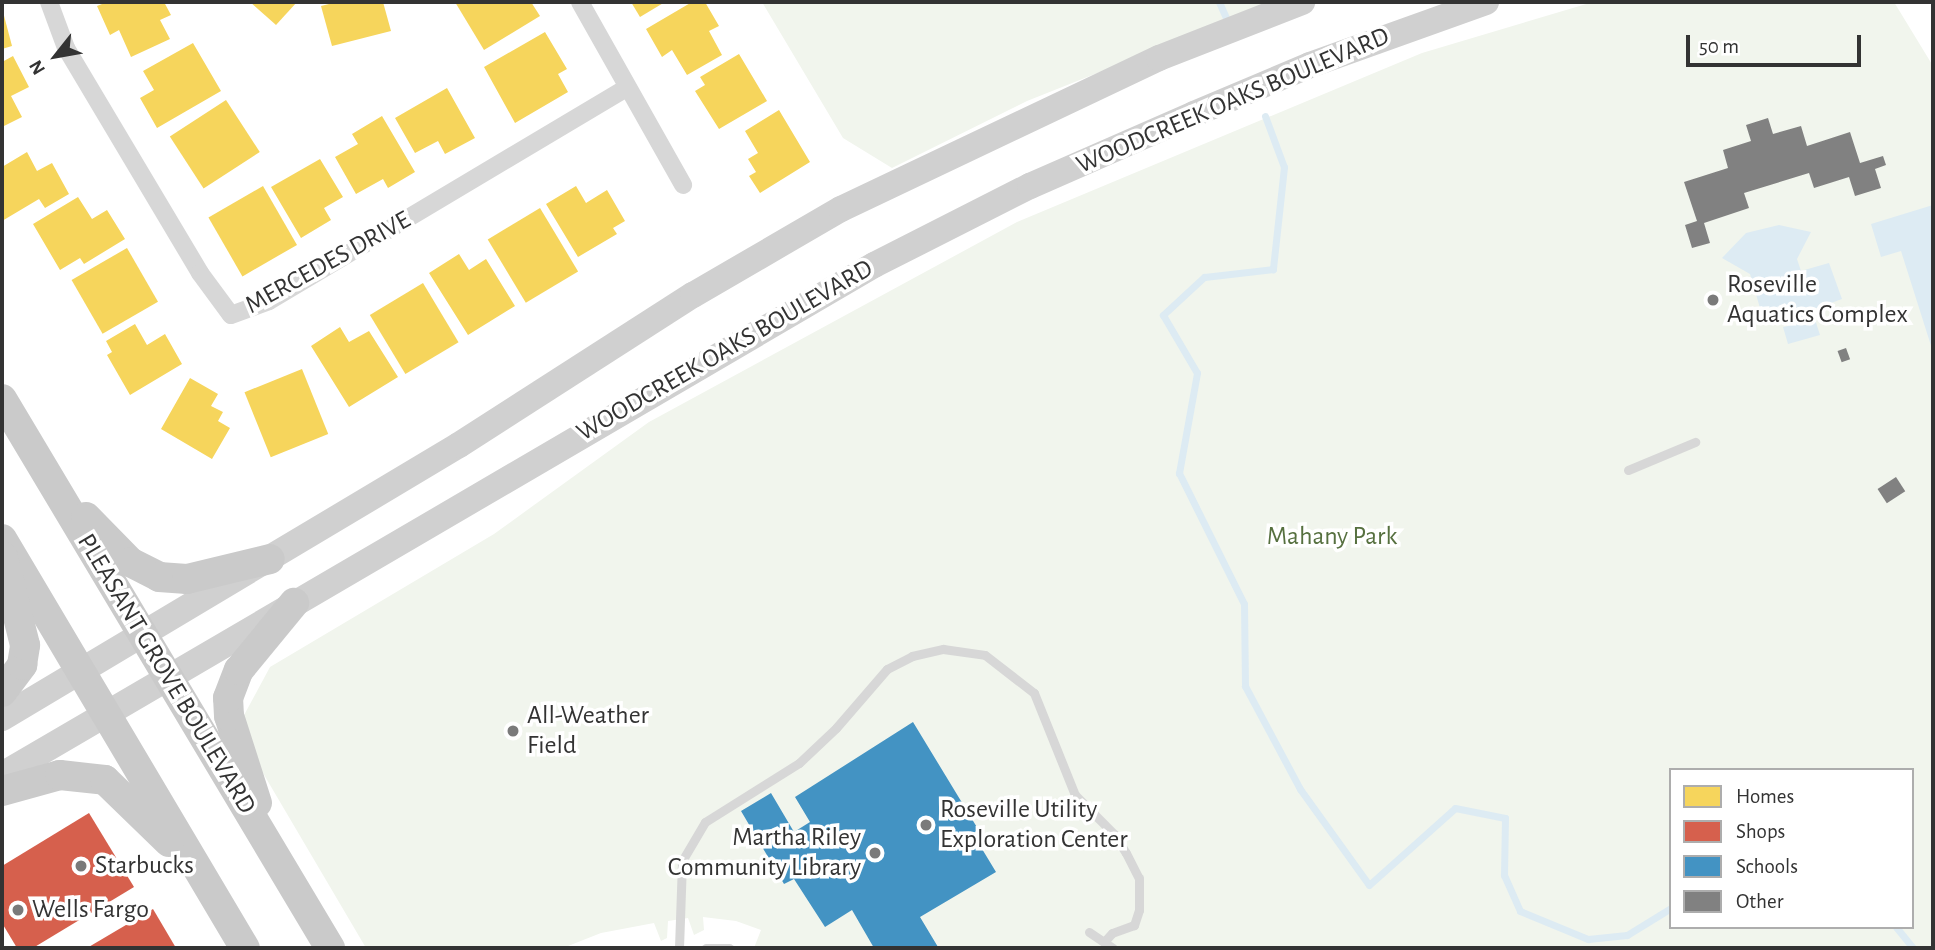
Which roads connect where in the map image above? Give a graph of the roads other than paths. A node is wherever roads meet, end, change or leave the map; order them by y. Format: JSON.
{"nodes":[{"id":1,"x":49,"y":2,"type":"edge"},
{"id":2,"x":580,"y":2,"type":"edge"},
{"id":3,"x":1302,"y":2,"type":"edge"},
{"id":4,"x":1486,"y":2,"type":"edge"},
{"id":5,"x":627,"y":88,"type":"junction"},
{"id":6,"x":683,"y":184,"type":"dead end"},
{"id":7,"x":2,"y":400,"type":"edge"},
{"id":8,"x":1695,"y":442,"type":"dead end"},
{"id":9,"x":1628,"y":470,"type":"dead end"},
{"id":10,"x":49,"y":480,"type":"junction"},
{"id":11,"x":2,"y":539,"type":"edge"},
{"id":12,"x":2,"y":553,"type":"edge"},
{"id":13,"x":270,"y":559,"type":"junction"},
{"id":14,"x":294,"y":603,"type":"junction"},
{"id":15,"x":142,"y":635,"type":"junction"},
{"id":16,"x":80,"y":671,"type":"junction"},
{"id":17,"x":168,"y":677,"type":"junction"},
{"id":18,"x":2,"y":692,"type":"edge"},
{"id":19,"x":106,"y":714,"type":"junction"},
{"id":20,"x":2,"y":718,"type":"edge"},
{"id":21,"x":2,"y":775,"type":"edge"},
{"id":22,"x":2,"y":792,"type":"edge"},
{"id":23,"x":274,"y":854,"type":"junction"},
{"id":24,"x":199,"y":871,"type":"junction"},
{"id":25,"x":1089,"y":932,"type":"dead end"},
{"id":26,"x":1104,"y":942,"type":"junction"},
{"id":27,"x":245,"y":948,"type":"edge"},
{"id":28,"x":330,"y":948,"type":"edge"},
{"id":29,"x":678,"y":948,"type":"edge"},
{"id":30,"x":706,"y":948,"type":"edge"},
{"id":31,"x":729,"y":948,"type":"edge"},
{"id":32,"x":1113,"y":948,"type":"edge"}],
"edges":[{"from":1,"to":5,"type":"street","name":"MERCEDES DRIVE"},
{"from":2,"to":5,"type":"street"},
{"from":3,"to":13,"type":"main road"},
{"from":4,"to":14,"type":"main road","name":"WOODCREEK OAKS BOULEVARD"},
{"from":5,"to":6,"type":"street"},
{"from":7,"to":10,"type":"main road","name":"PLEASANT GROVE BOULEVARD"},
{"from":8,"to":9,"type":"lane"},
{"from":10,"to":13,"type":"main road"},
{"from":10,"to":15,"type":"main road","name":"PLEASANT GROVE BOULEVARD"},
{"from":11,"to":16,"type":"main road"},
{"from":12,"to":18,"type":"main road"},
{"from":13,"to":15,"type":"main road"},
{"from":14,"to":17,"type":"main road","name":"WOODCREEK OAKS BOULEVARD"},
{"from":14,"to":23,"type":"main road"},
{"from":15,"to":16,"type":"main road"},
{"from":15,"to":17,"type":"main road","name":"PLEASANT GROVE BOULEVARD"},
{"from":16,"to":19,"type":"main road"},
{"from":16,"to":20,"type":"main road"},
{"from":17,"to":19,"type":"main road","name":"WOODCREEK OAKS BOULEVARD"},
{"from":17,"to":23,"type":"main road","name":"PLEASANT GROVE BOULEVARD"},
{"from":19,"to":21,"type":"main road","name":"WOODCREEK OAKS BOULEVARD"},
{"from":19,"to":24,"type":"main road"},
{"from":22,"to":24,"type":"main road"},
{"from":23,"to":28,"type":"main road","name":"PLEASANT GROVE BOULEVARD"},
{"from":24,"to":27,"type":"main road"},
{"from":25,"to":26,"type":"lane"},
{"from":26,"to":29,"type":"lane"},
{"from":26,"to":32,"type":"lane"},
{"from":30,"to":31,"type":"lane"}]}
